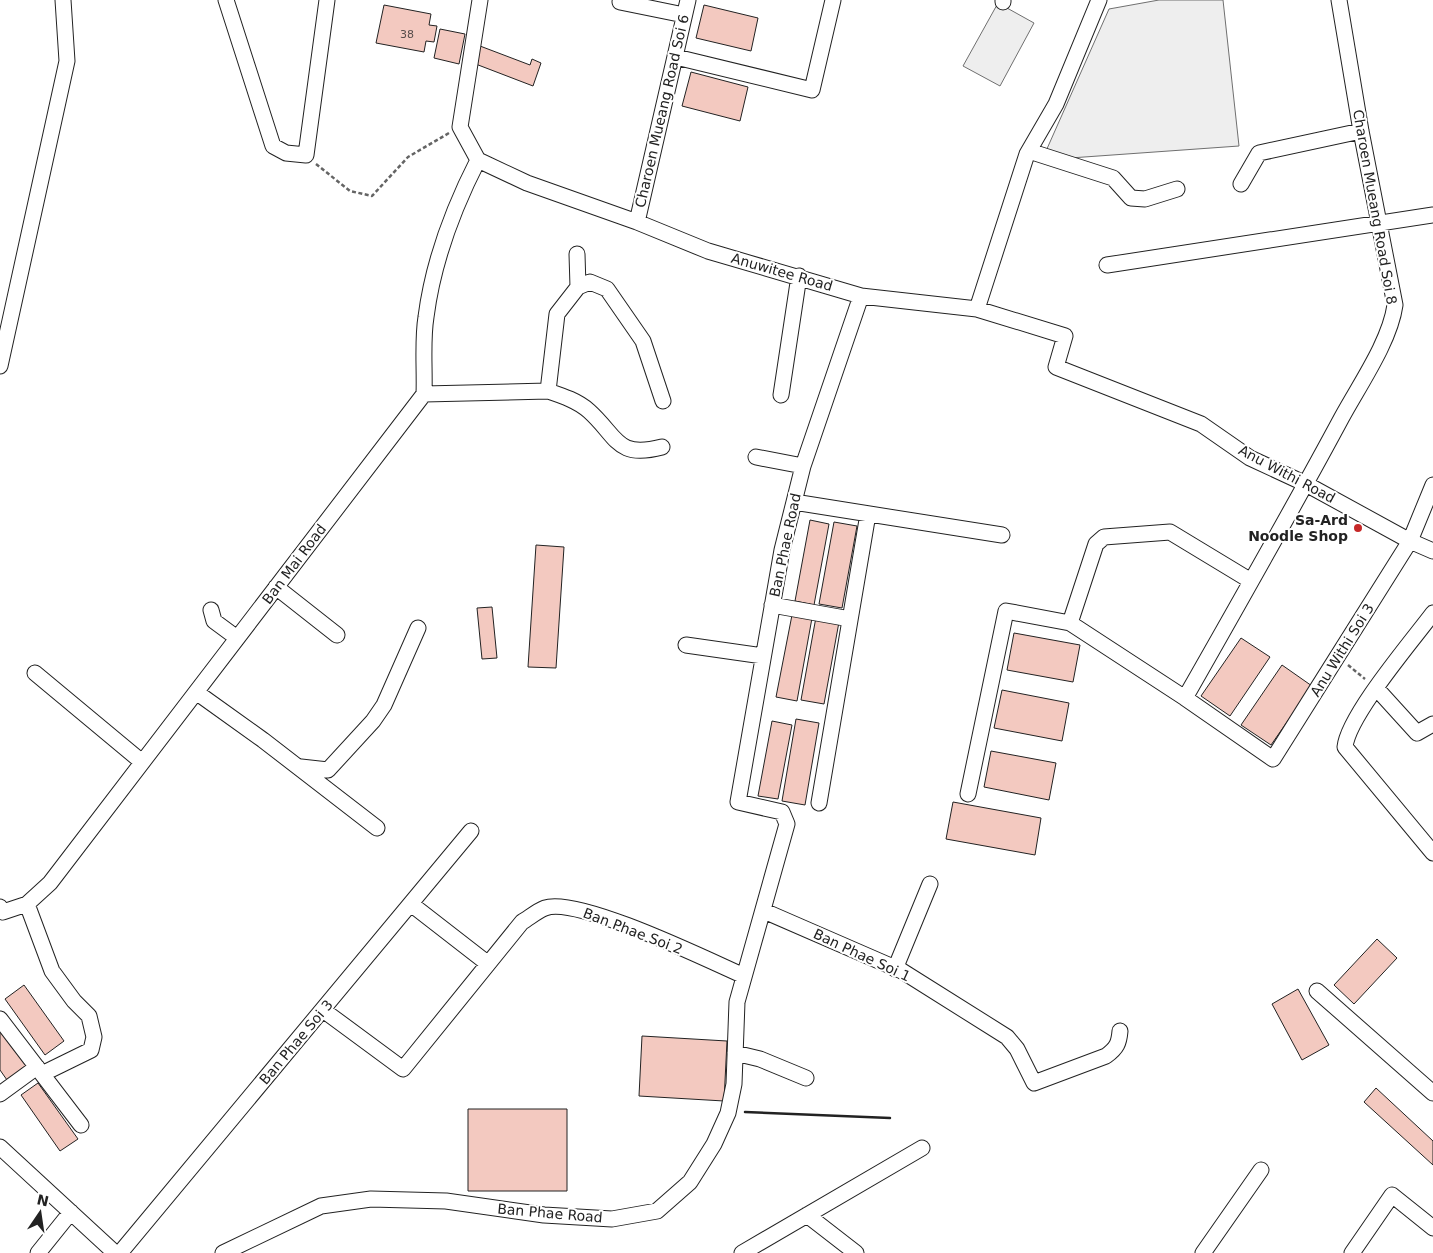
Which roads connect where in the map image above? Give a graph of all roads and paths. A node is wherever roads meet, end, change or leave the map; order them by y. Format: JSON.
{"nodes":[{"id":1,"x":64,"y":0,"type":"edge"},
{"id":2,"x":226,"y":0,"type":"edge"},
{"id":3,"x":327,"y":0,"type":"edge"},
{"id":4,"x":480,"y":0,"type":"edge"},
{"id":5,"x":688,"y":0,"type":"edge"},
{"id":6,"x":833,"y":0,"type":"edge"},
{"id":7,"x":1099,"y":0,"type":"edge"},
{"id":8,"x":1339,"y":0,"type":"edge"},
{"id":9,"x":620,"y":2,"type":"dead end"},
{"id":10,"x":684,"y":15,"type":"junction"},
{"id":11,"x":676,"y":57,"type":"junction"},
{"id":12,"x":460,"y":127,"type":"junction"},
{"id":13,"x":1361,"y":131,"type":"junction"},
{"id":14,"x":1029,"y":151,"type":"junction"},
{"id":15,"x":306,"y":155,"type":"junction"},
{"id":16,"x":478,"y":160,"type":"junction"},
{"id":17,"x":1241,"y":184,"type":"dead end"},
{"id":18,"x":1177,"y":189,"type":"dead end"},
{"id":19,"x":1433,"y":216,"type":"edge"},
{"id":20,"x":637,"y":222,"type":"junction"},
{"id":21,"x":1378,"y":223,"type":"junction"},
{"id":22,"x":577,"y":254,"type":"dead end"},
{"id":23,"x":1107,"y":266,"type":"dead end"},
{"id":24,"x":799,"y":276,"type":"junction"},
{"id":25,"x":578,"y":287,"type":"junction"},
{"id":26,"x":861,"y":296,"type":"junction"},
{"id":27,"x":978,"y":309,"type":"junction"},
{"id":28,"x":0,"y":366,"type":"edge"},
{"id":29,"x":1056,"y":367,"type":"joint"},
{"id":30,"x":548,"y":391,"type":"junction"},
{"id":31,"x":424,"y":394,"type":"junction"},
{"id":32,"x":781,"y":395,"type":"dead end"},
{"id":33,"x":662,"y":401,"type":"dead end"},
{"id":34,"x":662,"y":447,"type":"dead end"},
{"id":35,"x":756,"y":457,"type":"dead end"},
{"id":36,"x":803,"y":466,"type":"junction"},
{"id":37,"x":1306,"y":484,"type":"junction"},
{"id":38,"x":1433,"y":484,"type":"edge"},
{"id":39,"x":794,"y":502,"type":"junction"},
{"id":40,"x":868,"y":514,"type":"junction"},
{"id":41,"x":1002,"y":535,"type":"dead end"},
{"id":42,"x":1410,"y":541,"type":"junction"},
{"id":43,"x":1433,"y":551,"type":"edge"},
{"id":44,"x":1252,"y":581,"type":"junction"},
{"id":45,"x":276,"y":588,"type":"junction"},
{"id":46,"x":772,"y":605,"type":"junction"},
{"id":47,"x":211,"y":610,"type":"dead end"},
{"id":48,"x":1433,"y":612,"type":"edge"},
{"id":49,"x":850,"y":618,"type":"junction"},
{"id":50,"x":1070,"y":623,"type":"junction"},
{"id":51,"x":418,"y":628,"type":"dead end"},
{"id":52,"x":337,"y":635,"type":"dead end"},
{"id":53,"x":237,"y":638,"type":"junction"},
{"id":54,"x":686,"y":645,"type":"dead end"},
{"id":55,"x":764,"y":656,"type":"junction"},
{"id":56,"x":1337,"y":656,"type":"junction"},
{"id":57,"x":35,"y":673,"type":"dead end"},
{"id":58,"x":1377,"y":689,"type":"junction"},
{"id":59,"x":196,"y":692,"type":"junction"},
{"id":60,"x":1185,"y":698,"type":"junction"},
{"id":61,"x":1433,"y":724,"type":"edge"},
{"id":62,"x":142,"y":762,"type":"junction"},
{"id":63,"x":299,"y":768,"type":"junction"},
{"id":64,"x":968,"y":794,"type":"dead end"},
{"id":65,"x":819,"y":802,"type":"dead end"},
{"id":66,"x":377,"y":828,"type":"dead end"},
{"id":67,"x":471,"y":831,"type":"dead end"},
{"id":68,"x":1433,"y":854,"type":"edge"},
{"id":69,"x":930,"y":884,"type":"dead end"},
{"id":70,"x":27,"y":904,"type":"junction"},
{"id":71,"x":411,"y":904,"type":"junction"},
{"id":72,"x":2,"y":910,"type":"edge"},
{"id":73,"x":764,"y":911,"type":"junction"},
{"id":74,"x":486,"y":963,"type":"junction"},
{"id":75,"x":896,"y":969,"type":"junction"},
{"id":76,"x":744,"y":976,"type":"junction"},
{"id":77,"x":1317,"y":990,"type":"dead end"},
{"id":78,"x":323,"y":1010,"type":"junction"},
{"id":79,"x":0,"y":1018,"type":"edge"},
{"id":80,"x":1120,"y":1031,"type":"dead end"},
{"id":81,"x":735,"y":1054,"type":"junction"},
{"id":82,"x":39,"y":1070,"type":"junction"},
{"id":83,"x":806,"y":1078,"type":"dead end"},
{"id":84,"x":1433,"y":1093,"type":"edge"},
{"id":85,"x":0,"y":1094,"type":"edge"},
{"id":86,"x":81,"y":1125,"type":"dead end"},
{"id":87,"x":0,"y":1147,"type":"edge"},
{"id":88,"x":922,"y":1148,"type":"dead end"},
{"id":89,"x":1261,"y":1170,"type":"dead end"},
{"id":90,"x":71,"y":1212,"type":"junction"},
{"id":91,"x":807,"y":1215,"type":"junction"},
{"id":92,"x":1433,"y":1228,"type":"edge"},
{"id":93,"x":38,"y":1253,"type":"edge"},
{"id":94,"x":115,"y":1253,"type":"edge"},
{"id":95,"x":120,"y":1253,"type":"edge"},
{"id":96,"x":223,"y":1253,"type":"edge"},
{"id":97,"x":742,"y":1253,"type":"edge"},
{"id":98,"x":856,"y":1253,"type":"edge"},
{"id":99,"x":1203,"y":1253,"type":"edge"},
{"id":100,"x":1352,"y":1253,"type":"edge"}],
"edges":[{"from":1,"to":28,"type":"street"},
{"from":2,"to":15,"type":"street"},
{"from":3,"to":15,"type":"street"},
{"from":4,"to":12,"type":"street"},
{"from":5,"to":10,"type":"street","name":"Charoen Mueang Road Soi 6"},
{"from":6,"to":11,"type":"street"},
{"from":7,"to":14,"type":"street"},
{"from":8,"to":13,"type":"street","name":"Charoen Mueang Road Soi 8"},
{"from":9,"to":10,"type":"street"},
{"from":10,"to":11,"type":"street","name":"Charoen Mueang Road Soi 6"},
{"from":11,"to":20,"type":"street","name":"Charoen Mueang Road Soi 6"},
{"from":12,"to":15,"type":"path"},
{"from":12,"to":16,"type":"street"},
{"from":13,"to":17,"type":"street"},
{"from":13,"to":21,"type":"street","name":"Charoen Mueang Road Soi 8"},
{"from":14,"to":18,"type":"street"},
{"from":14,"to":27,"type":"street"},
{"from":16,"to":20,"type":"street","name":"Anuwitee Road"},
{"from":16,"to":31,"type":"street"},
{"from":19,"to":21,"type":"street"},
{"from":20,"to":24,"type":"street","name":"Anuwitee Road"},
{"from":21,"to":23,"type":"street"},
{"from":21,"to":37,"type":"street","name":"Charoen Mueang Road Soi 8"},
{"from":22,"to":25,"type":"street"},
{"from":24,"to":26,"type":"street","name":"Anuwitee Road"},
{"from":24,"to":32,"type":"street"},
{"from":25,"to":30,"type":"street"},
{"from":25,"to":33,"type":"street"},
{"from":26,"to":27,"type":"street","name":"Anuwitee Road"},
{"from":26,"to":36,"type":"street","name":"Ban Phae Road"},
{"from":27,"to":29,"type":"street","name":"Anuwitee Road"},
{"from":29,"to":37,"type":"street","name":"Anu Withi Road"},
{"from":30,"to":31,"type":"street"},
{"from":30,"to":34,"type":"street"},
{"from":31,"to":45,"type":"street","name":"Ban Mai Road"},
{"from":35,"to":36,"type":"street"},
{"from":36,"to":39,"type":"street","name":"Ban Phae Road"},
{"from":37,"to":42,"type":"street","name":"Anu Withi Road"},
{"from":37,"to":44,"type":"street","name":"Charoen Mueang Road Soi 8"},
{"from":38,"to":42,"type":"street","name":"Anu Withi Soi 3"},
{"from":39,"to":40,"type":"street"},
{"from":39,"to":46,"type":"street","name":"Ban Phae Road"},
{"from":40,"to":41,"type":"street"},
{"from":40,"to":49,"type":"street"},
{"from":42,"to":43,"type":"street","name":"Anu Withi Road"},
{"from":42,"to":56,"type":"street","name":"Anu Withi Soi 3"},
{"from":44,"to":50,"type":"street"},
{"from":44,"to":60,"type":"street","name":"Charoen Mueang Road Soi 8"},
{"from":45,"to":52,"type":"street"},
{"from":45,"to":53,"type":"street","name":"Ban Mai Road"},
{"from":46,"to":49,"type":"street"},
{"from":46,"to":55,"type":"street","name":"Ban Phae Road"},
{"from":47,"to":53,"type":"street"},
{"from":48,"to":58,"type":"street"},
{"from":49,"to":65,"type":"street"},
{"from":50,"to":60,"type":"street"},
{"from":50,"to":64,"type":"street"},
{"from":51,"to":63,"type":"street"},
{"from":53,"to":59,"type":"street","name":"Ban Mai Road"},
{"from":54,"to":55,"type":"street"},
{"from":55,"to":73,"type":"street","name":"Ban Phae Road"},
{"from":56,"to":58,"type":"path"},
{"from":56,"to":60,"type":"street","name":"Anu Withi Soi 3"},
{"from":57,"to":62,"type":"street"},
{"from":58,"to":61,"type":"street"},
{"from":58,"to":68,"type":"street"},
{"from":59,"to":62,"type":"street","name":"Ban Mai Road"},
{"from":59,"to":63,"type":"street"},
{"from":62,"to":70,"type":"street","name":"Ban Mai Road"},
{"from":63,"to":66,"type":"street"},
{"from":67,"to":71,"type":"street","name":"Ban Phae Soi 3"},
{"from":69,"to":75,"type":"street"},
{"from":70,"to":72,"type":"street","name":"Ban Mai Road"},
{"from":70,"to":82,"type":"street"},
{"from":71,"to":74,"type":"street"},
{"from":71,"to":78,"type":"street","name":"Ban Phae Soi 3"},
{"from":73,"to":75,"type":"street","name":"Ban Phae Soi 1"},
{"from":73,"to":76,"type":"street","name":"Ban Phae Road"},
{"from":74,"to":76,"type":"street","name":"Ban Phae Soi 2"},
{"from":74,"to":78,"type":"street","name":"Ban Phae Soi 2"},
{"from":75,"to":80,"type":"street","name":"Ban Phae Soi 1"},
{"from":76,"to":81,"type":"street","name":"Ban Phae Road"},
{"from":77,"to":84,"type":"street"},
{"from":78,"to":95,"type":"street","name":"Ban Phae Soi 3"},
{"from":79,"to":82,"type":"street"},
{"from":81,"to":83,"type":"street"},
{"from":81,"to":96,"type":"street","name":"Ban Phae Road"},
{"from":82,"to":85,"type":"street"},
{"from":82,"to":86,"type":"street"},
{"from":87,"to":90,"type":"street"},
{"from":88,"to":91,"type":"street"},
{"from":89,"to":99,"type":"street"},
{"from":90,"to":93,"type":"street"},
{"from":90,"to":94,"type":"street"},
{"from":91,"to":97,"type":"street"},
{"from":91,"to":98,"type":"street"},
{"from":92,"to":100,"type":"street"}]}
